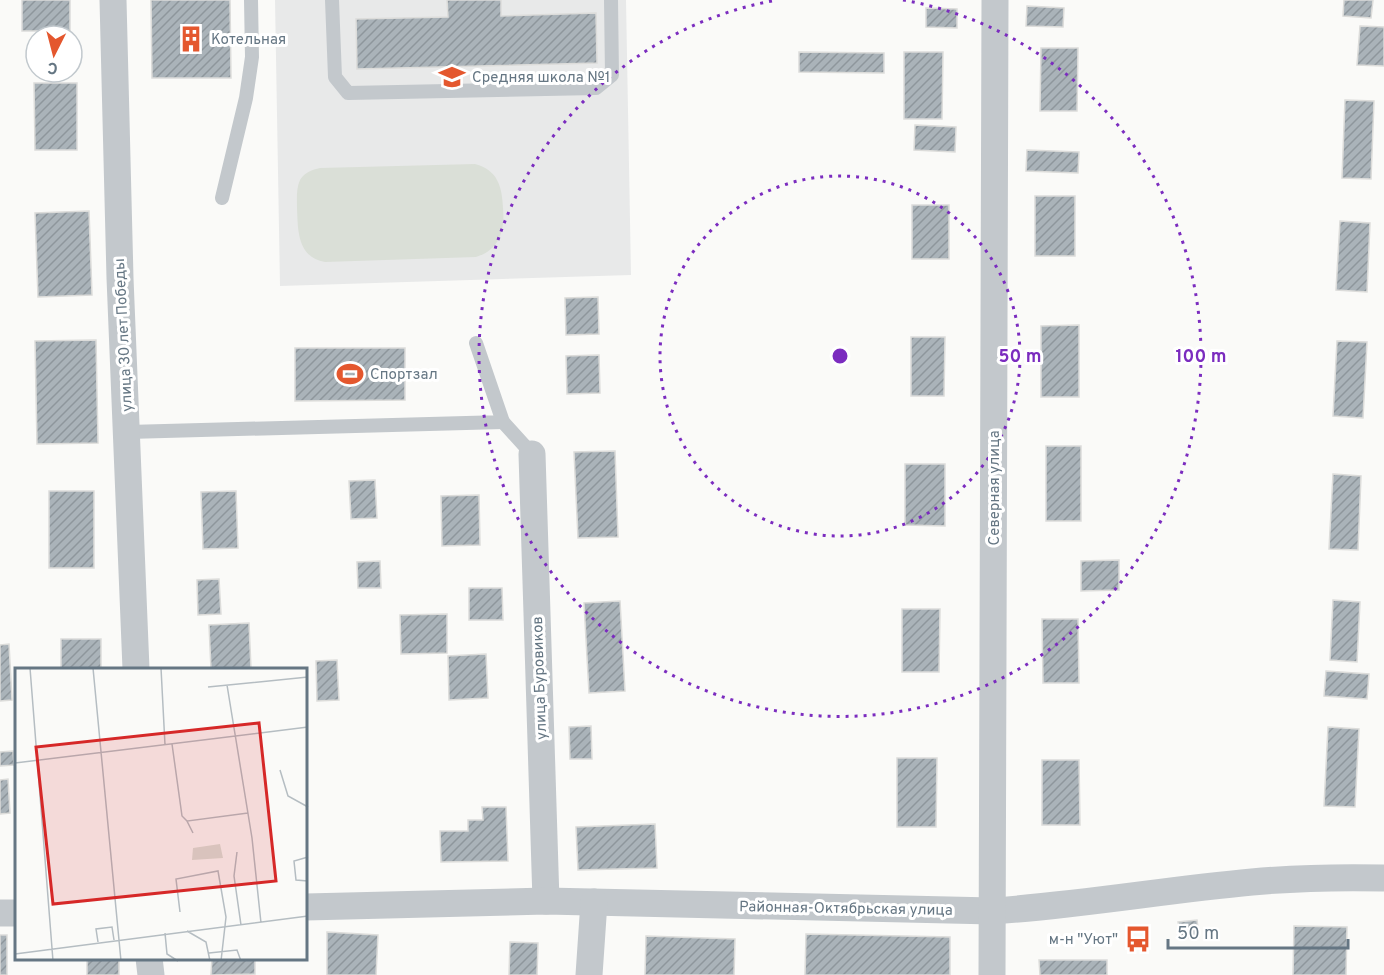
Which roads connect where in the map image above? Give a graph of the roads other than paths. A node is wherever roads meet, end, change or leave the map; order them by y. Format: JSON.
{"nodes":[{"id":1,"x":113,"y":0,"type":"edge"},
{"id":2,"x":251,"y":0,"type":"edge"},
{"id":3,"x":332,"y":0,"type":"edge"},
{"id":4,"x":611,"y":0,"type":"edge"},
{"id":5,"x":995,"y":0,"type":"edge"},
{"id":6,"x":222,"y":198,"type":"dead end"},
{"id":7,"x":476,"y":343,"type":"dead end"},
{"id":8,"x":503,"y":422,"type":"junction"},
{"id":9,"x":128,"y":432,"type":"junction"},
{"id":10,"x":532,"y":454,"type":"joint"},
{"id":11,"x":136,"y":668,"type":"edge"},
{"id":12,"x":1384,"y":878,"type":"edge"},
{"id":13,"x":546,"y":902,"type":"junction"},
{"id":14,"x":594,"y":902,"type":"junction"},
{"id":15,"x":308,"y":907,"type":"edge"},
{"id":16,"x":993,"y":911,"type":"junction"},
{"id":17,"x":15,"y":912,"type":"edge"},
{"id":18,"x":0,"y":913,"type":"edge"},
{"id":19,"x":149,"y":960,"type":"edge"},
{"id":20,"x":151,"y":975,"type":"edge"},
{"id":21,"x":589,"y":975,"type":"edge"},
{"id":22,"x":992,"y":975,"type":"edge"}],
"edges":[{"from":1,"to":9,"type":"street","name":"улица 30 лет Победы"},
{"from":2,"to":6,"type":"lane"},
{"from":3,"to":4,"type":"lane"},
{"from":5,"to":16,"type":"street","name":"Северная улица"},
{"from":7,"to":8,"type":"lane"},
{"from":8,"to":9,"type":"lane"},
{"from":8,"to":10,"type":"lane"},
{"from":9,"to":11,"type":"street","name":"улица 30 лет Победы"},
{"from":10,"to":13,"type":"street","name":"улица Буровиков"},
{"from":12,"to":16,"type":"street","name":"Районная-Октябрьская улица"},
{"from":13,"to":14,"type":"street","name":"Районная-Октябрьская улица"},
{"from":13,"to":15,"type":"street","name":"Районная-Октябрьская улица"},
{"from":14,"to":16,"type":"street","name":"Районная-Октябрьская улица"},
{"from":14,"to":21,"type":"street"},
{"from":16,"to":22,"type":"street","name":"Северная улица"},
{"from":17,"to":18,"type":"street"},
{"from":19,"to":20,"type":"street"}]}
